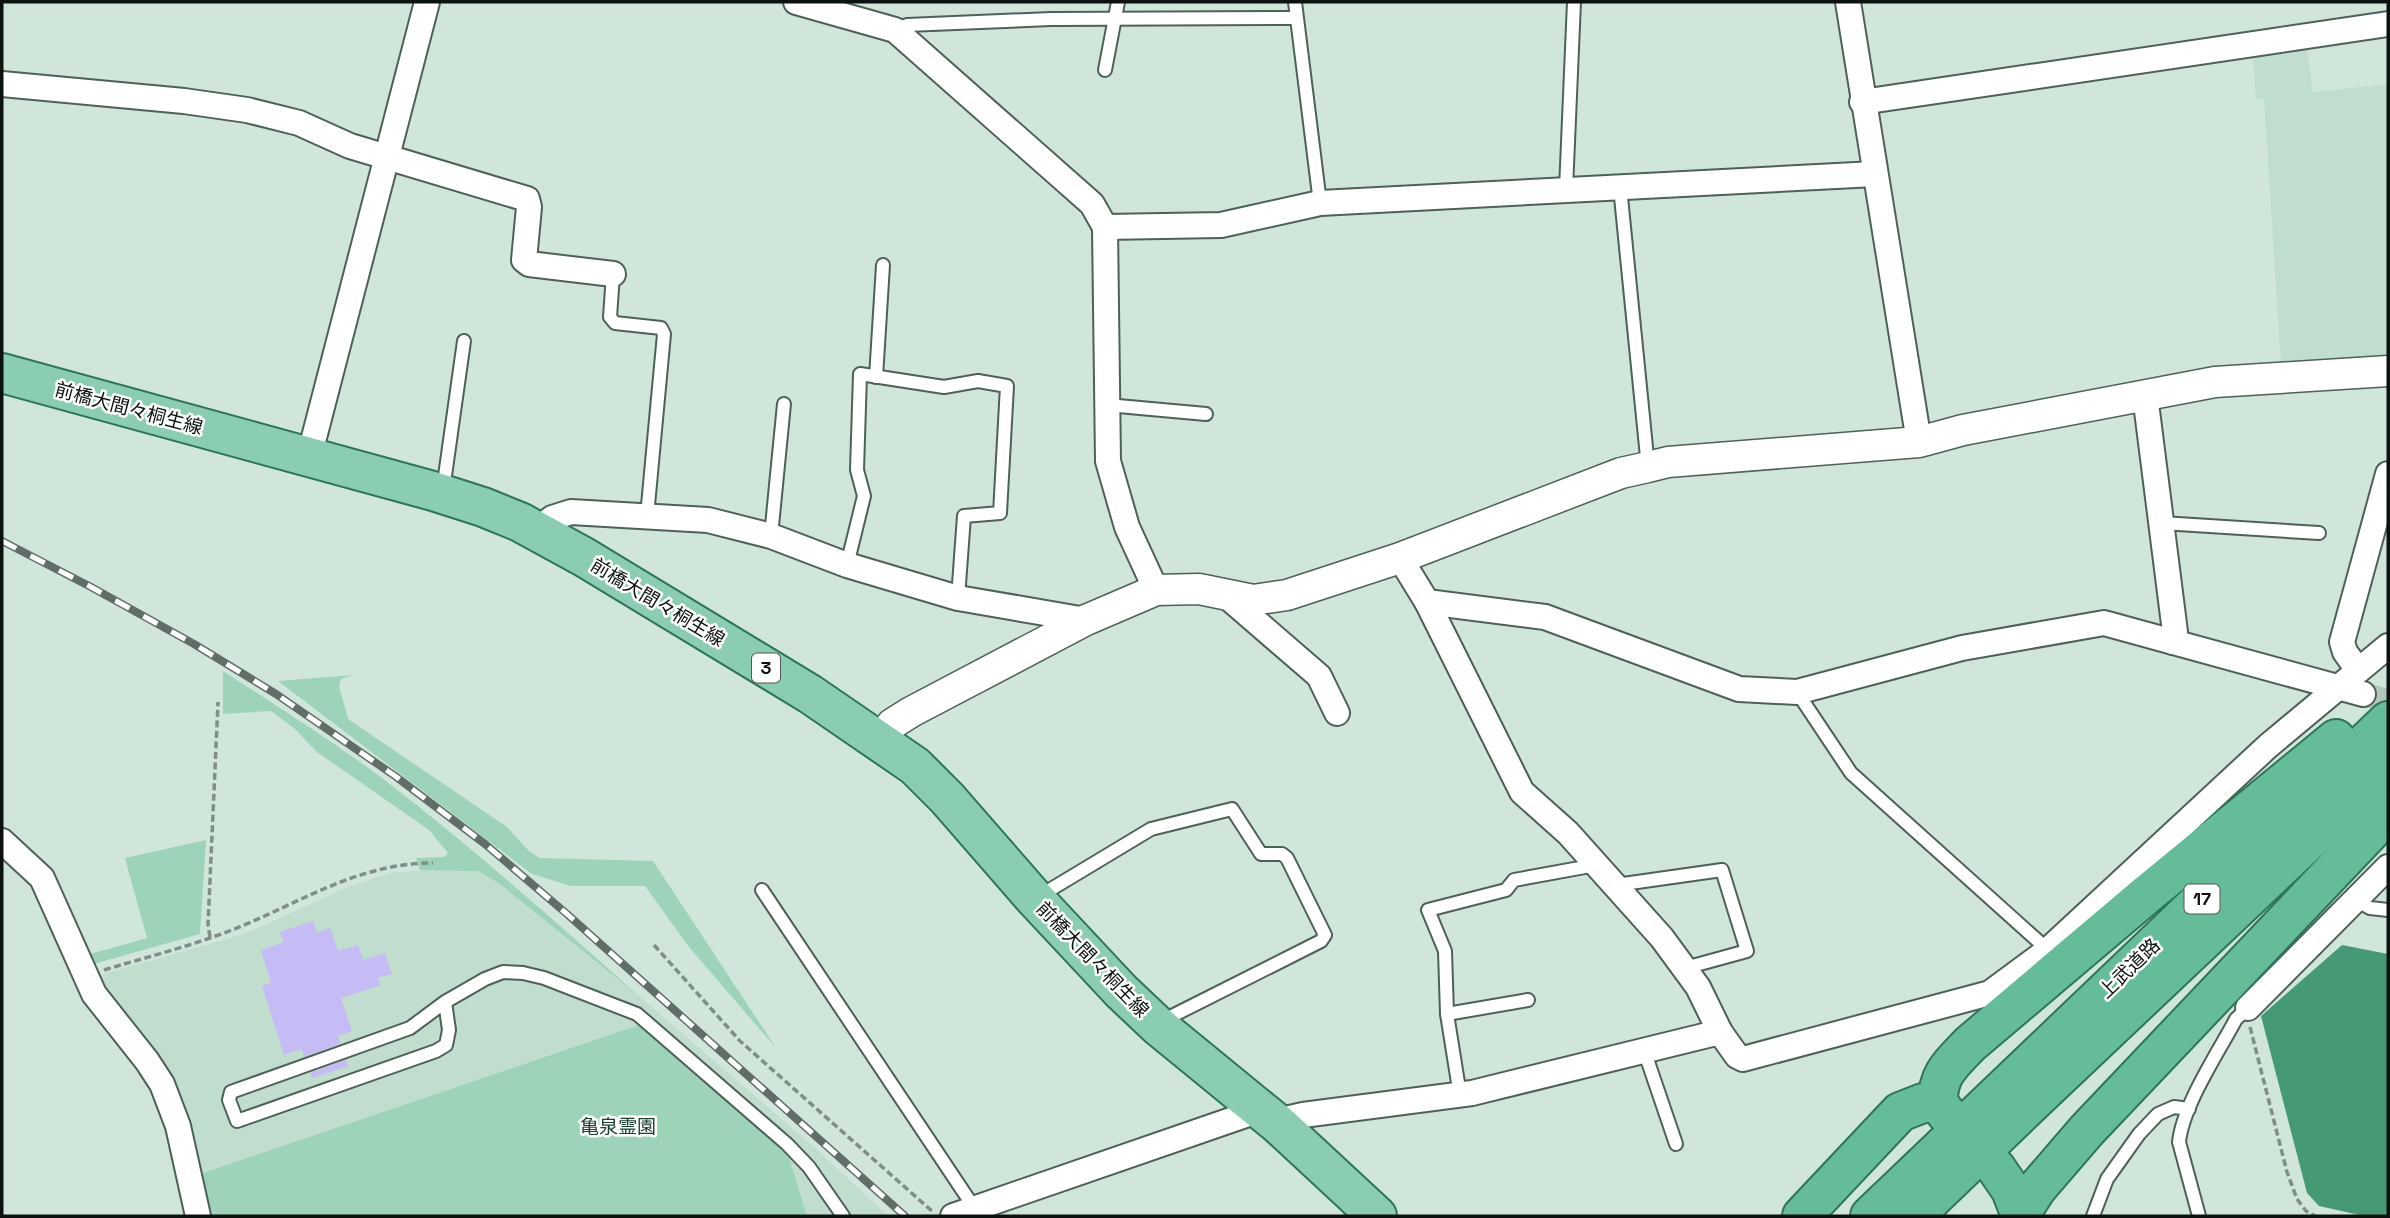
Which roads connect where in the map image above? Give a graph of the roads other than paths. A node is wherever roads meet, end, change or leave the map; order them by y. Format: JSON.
{"nodes":[{"id":1,"x":427,"y":2,"type":"edge"},
{"id":2,"x":796,"y":2,"type":"edge"},
{"id":3,"x":1118,"y":2,"type":"edge"},
{"id":4,"x":1295,"y":2,"type":"edge"},
{"id":5,"x":1574,"y":2,"type":"edge"},
{"id":6,"x":1847,"y":2,"type":"edge"},
{"id":7,"x":1296,"y":18,"type":"junction"},
{"id":8,"x":1116,"y":19,"type":"junction"},
{"id":9,"x":2388,"y":24,"type":"edge"},
{"id":10,"x":895,"y":30,"type":"junction"},
{"id":11,"x":1105,"y":70,"type":"dead end"},
{"id":12,"x":2,"y":84,"type":"edge"},
{"id":13,"x":1862,"y":102,"type":"junction"},
{"id":14,"x":386,"y":157,"type":"junction"},
{"id":15,"x":1875,"y":174,"type":"junction"},
{"id":16,"x":1620,"y":187,"type":"junction"},
{"id":17,"x":1566,"y":189,"type":"junction"},
{"id":18,"x":1320,"y":203,"type":"junction"},
{"id":19,"x":1105,"y":227,"type":"junction"},
{"id":20,"x":883,"y":265,"type":"dead end"},
{"id":21,"x":613,"y":274,"type":"joint"},
{"id":22,"x":464,"y":341,"type":"dead end"},
{"id":23,"x":2388,"y":372,"type":"edge"},
{"id":24,"x":2,"y":373,"type":"edge"},
{"id":25,"x":876,"y":376,"type":"junction"},
{"id":26,"x":2145,"y":394,"type":"junction"},
{"id":27,"x":783,"y":404,"type":"dead end"},
{"id":28,"x":1107,"y":405,"type":"junction"},
{"id":29,"x":1206,"y":414,"type":"dead end"},
{"id":30,"x":1919,"y":442,"type":"junction"},
{"id":31,"x":309,"y":457,"type":"junction"},
{"id":32,"x":1648,"y":467,"type":"junction"},
{"id":33,"x":2388,"y":474,"type":"edge"},
{"id":34,"x":443,"y":494,"type":"junction"},
{"id":35,"x":647,"y":516,"type":"junction"},
{"id":36,"x":2162,"y":523,"type":"junction"},
{"id":37,"x":536,"y":531,"type":"junction"},
{"id":38,"x":2319,"y":533,"type":"dead end"},
{"id":39,"x":771,"y":536,"type":"junction"},
{"id":40,"x":1400,"y":558,"type":"junction"},
{"id":41,"x":848,"y":565,"type":"junction"},
{"id":42,"x":1156,"y":590,"type":"junction"},
{"id":43,"x":1224,"y":594,"type":"junction"},
{"id":44,"x":958,"y":598,"type":"junction"},
{"id":45,"x":1427,"y":602,"type":"junction"},
{"id":46,"x":1086,"y":620,"type":"junction"},
{"id":47,"x":2173,"y":642,"type":"junction"},
{"id":48,"x":2388,"y":646,"type":"edge"},
{"id":49,"x":2358,"y":670,"type":"junction"},
{"id":50,"x":2337,"y":688,"type":"junction"},
{"id":51,"x":1797,"y":692,"type":"junction"},
{"id":52,"x":2380,"y":703,"type":"edge"},
{"id":53,"x":1337,"y":713,"type":"dead end"},
{"id":54,"x":880,"y":741,"type":"junction"},
{"id":55,"x":2388,"y":766,"type":"edge"},
{"id":56,"x":2388,"y":813,"type":"edge"},
{"id":57,"x":2,"y":841,"type":"edge"},
{"id":58,"x":1596,"y":865,"type":"junction"},
{"id":59,"x":2388,"y":867,"type":"edge"},
{"id":60,"x":1615,"y":885,"type":"junction"},
{"id":61,"x":762,"y":890,"type":"dead end"},
{"id":62,"x":1035,"y":899,"type":"junction"},
{"id":63,"x":2356,"y":900,"type":"junction"},
{"id":64,"x":2388,"y":911,"type":"edge"},
{"id":65,"x":2048,"y":950,"type":"junction"},
{"id":66,"x":1685,"y":968,"type":"junction"},
{"id":67,"x":1528,"y":1000,"type":"dead end"},
{"id":68,"x":445,"y":1002,"type":"junction"},
{"id":69,"x":2248,"y":1008,"type":"joint"},
{"id":70,"x":1447,"y":1014,"type":"junction"},
{"id":71,"x":1158,"y":1026,"type":"junction"},
{"id":72,"x":1720,"y":1032,"type":"junction"},
{"id":73,"x":1644,"y":1051,"type":"junction"},
{"id":74,"x":1460,"y":1095,"type":"junction"},
{"id":75,"x":2189,"y":1109,"type":"junction"},
{"id":76,"x":1269,"y":1118,"type":"junction"},
{"id":77,"x":1675,"y":1144,"type":"dead end"},
{"id":78,"x":1996,"y":1168,"type":"dead end"},
{"id":79,"x":963,"y":1213,"type":"edge"},
{"id":80,"x":2021,"y":1215,"type":"edge"},
{"id":81,"x":198,"y":1216,"type":"edge"},
{"id":82,"x":843,"y":1216,"type":"edge"},
{"id":83,"x":1377,"y":1216,"type":"edge"},
{"id":84,"x":1802,"y":1216,"type":"edge"},
{"id":85,"x":1870,"y":1216,"type":"edge"},
{"id":86,"x":1914,"y":1216,"type":"edge"},
{"id":87,"x":2093,"y":1216,"type":"edge"},
{"id":88,"x":2199,"y":1216,"type":"edge"}],
"edges":[{"from":1,"to":14,"type":"street"},
{"from":2,"to":10,"type":"street"},
{"from":3,"to":8,"type":"lane"},
{"from":4,"to":7,"type":"lane"},
{"from":5,"to":17,"type":"lane"},
{"from":6,"to":13,"type":"street"},
{"from":7,"to":8,"type":"lane"},
{"from":7,"to":18,"type":"lane"},
{"from":8,"to":10,"type":"lane"},
{"from":8,"to":11,"type":"lane"},
{"from":9,"to":13,"type":"street"},
{"from":10,"to":19,"type":"street"},
{"from":12,"to":14,"type":"street"},
{"from":13,"to":15,"type":"street"},
{"from":14,"to":21,"type":"street"},
{"from":14,"to":31,"type":"street"},
{"from":15,"to":16,"type":"street"},
{"from":15,"to":30,"type":"street"},
{"from":16,"to":17,"type":"street"},
{"from":16,"to":32,"type":"lane"},
{"from":17,"to":18,"type":"street"},
{"from":18,"to":19,"type":"street"},
{"from":19,"to":28,"type":"street"},
{"from":20,"to":25,"type":"lane"},
{"from":21,"to":35,"type":"lane"},
{"from":22,"to":34,"type":"lane"},
{"from":23,"to":26,"type":"street"},
{"from":24,"to":31,"type":"main road","name":"前橋大間々桐生線","number":"3"},
{"from":25,"to":41,"type":"lane"},
{"from":25,"to":44,"type":"lane"},
{"from":26,"to":30,"type":"street"},
{"from":26,"to":36,"type":"street"},
{"from":27,"to":39,"type":"lane"},
{"from":28,"to":29,"type":"lane"},
{"from":28,"to":42,"type":"street"},
{"from":30,"to":32,"type":"street"},
{"from":31,"to":34,"type":"main road","name":"前橋大間々桐生線","number":"3"},
{"from":32,"to":40,"type":"street"},
{"from":33,"to":49,"type":"street"},
{"from":34,"to":37,"type":"main road","name":"前橋大間々桐生線","number":"3"},
{"from":35,"to":37,"type":"street"},
{"from":35,"to":39,"type":"street"},
{"from":36,"to":38,"type":"lane"},
{"from":36,"to":47,"type":"street"},
{"from":37,"to":54,"type":"main road","name":"前橋大間々桐生線","number":"3"},
{"from":39,"to":41,"type":"street"},
{"from":40,"to":43,"type":"street"},
{"from":40,"to":45,"type":"street"},
{"from":41,"to":44,"type":"street"},
{"from":42,"to":43,"type":"street"},
{"from":42,"to":46,"type":"street"},
{"from":43,"to":53,"type":"street"},
{"from":44,"to":46,"type":"street"},
{"from":45,"to":51,"type":"street"},
{"from":45,"to":58,"type":"street"},
{"from":46,"to":54,"type":"street"},
{"from":47,"to":50,"type":"street"},
{"from":47,"to":51,"type":"street"},
{"from":48,"to":49,"type":"street"},
{"from":49,"to":50,"type":"street"},
{"from":50,"to":52,"type":"street"},
{"from":50,"to":65,"type":"street"},
{"from":51,"to":65,"type":"lane"},
{"from":52,"to":84,"type":"highway"},
{"from":52,"to":85,"type":"highway","name":"上武道路","number":"17"},
{"from":54,"to":62,"type":"main road","name":"前橋大間々桐生線","number":"3"},
{"from":55,"to":86,"type":"highway","name":"上武道路","number":"17"},
{"from":56,"to":80,"type":"highway"},
{"from":57,"to":81,"type":"street"},
{"from":58,"to":60,"type":"street"},
{"from":58,"to":70,"type":"lane"},
{"from":59,"to":63,"type":"street"},
{"from":60,"to":66,"type":"street"},
{"from":60,"to":66,"type":"lane"},
{"from":61,"to":79,"type":"lane"},
{"from":62,"to":71,"type":"main road","name":"前橋大間々桐生線","number":"3"},
{"from":62,"to":71,"type":"lane"},
{"from":63,"to":64,"type":"lane"},
{"from":63,"to":69,"type":"street"},
{"from":65,"to":72,"type":"street"},
{"from":66,"to":72,"type":"street"},
{"from":67,"to":70,"type":"lane"},
{"from":68,"to":68,"type":"lane"},
{"from":68,"to":82,"type":"lane"},
{"from":69,"to":75,"type":"lane"},
{"from":70,"to":74,"type":"lane"},
{"from":71,"to":76,"type":"main road","name":"前橋大間々桐生線","number":"3"},
{"from":72,"to":73,"type":"street"},
{"from":73,"to":74,"type":"street"},
{"from":73,"to":77,"type":"lane"},
{"from":74,"to":76,"type":"street"},
{"from":75,"to":87,"type":"lane"},
{"from":75,"to":88,"type":"lane"},
{"from":76,"to":79,"type":"street"},
{"from":76,"to":83,"type":"main road","name":"前橋大間々桐生線","number":"3"},
{"from":78,"to":80,"type":"highway"}]}
